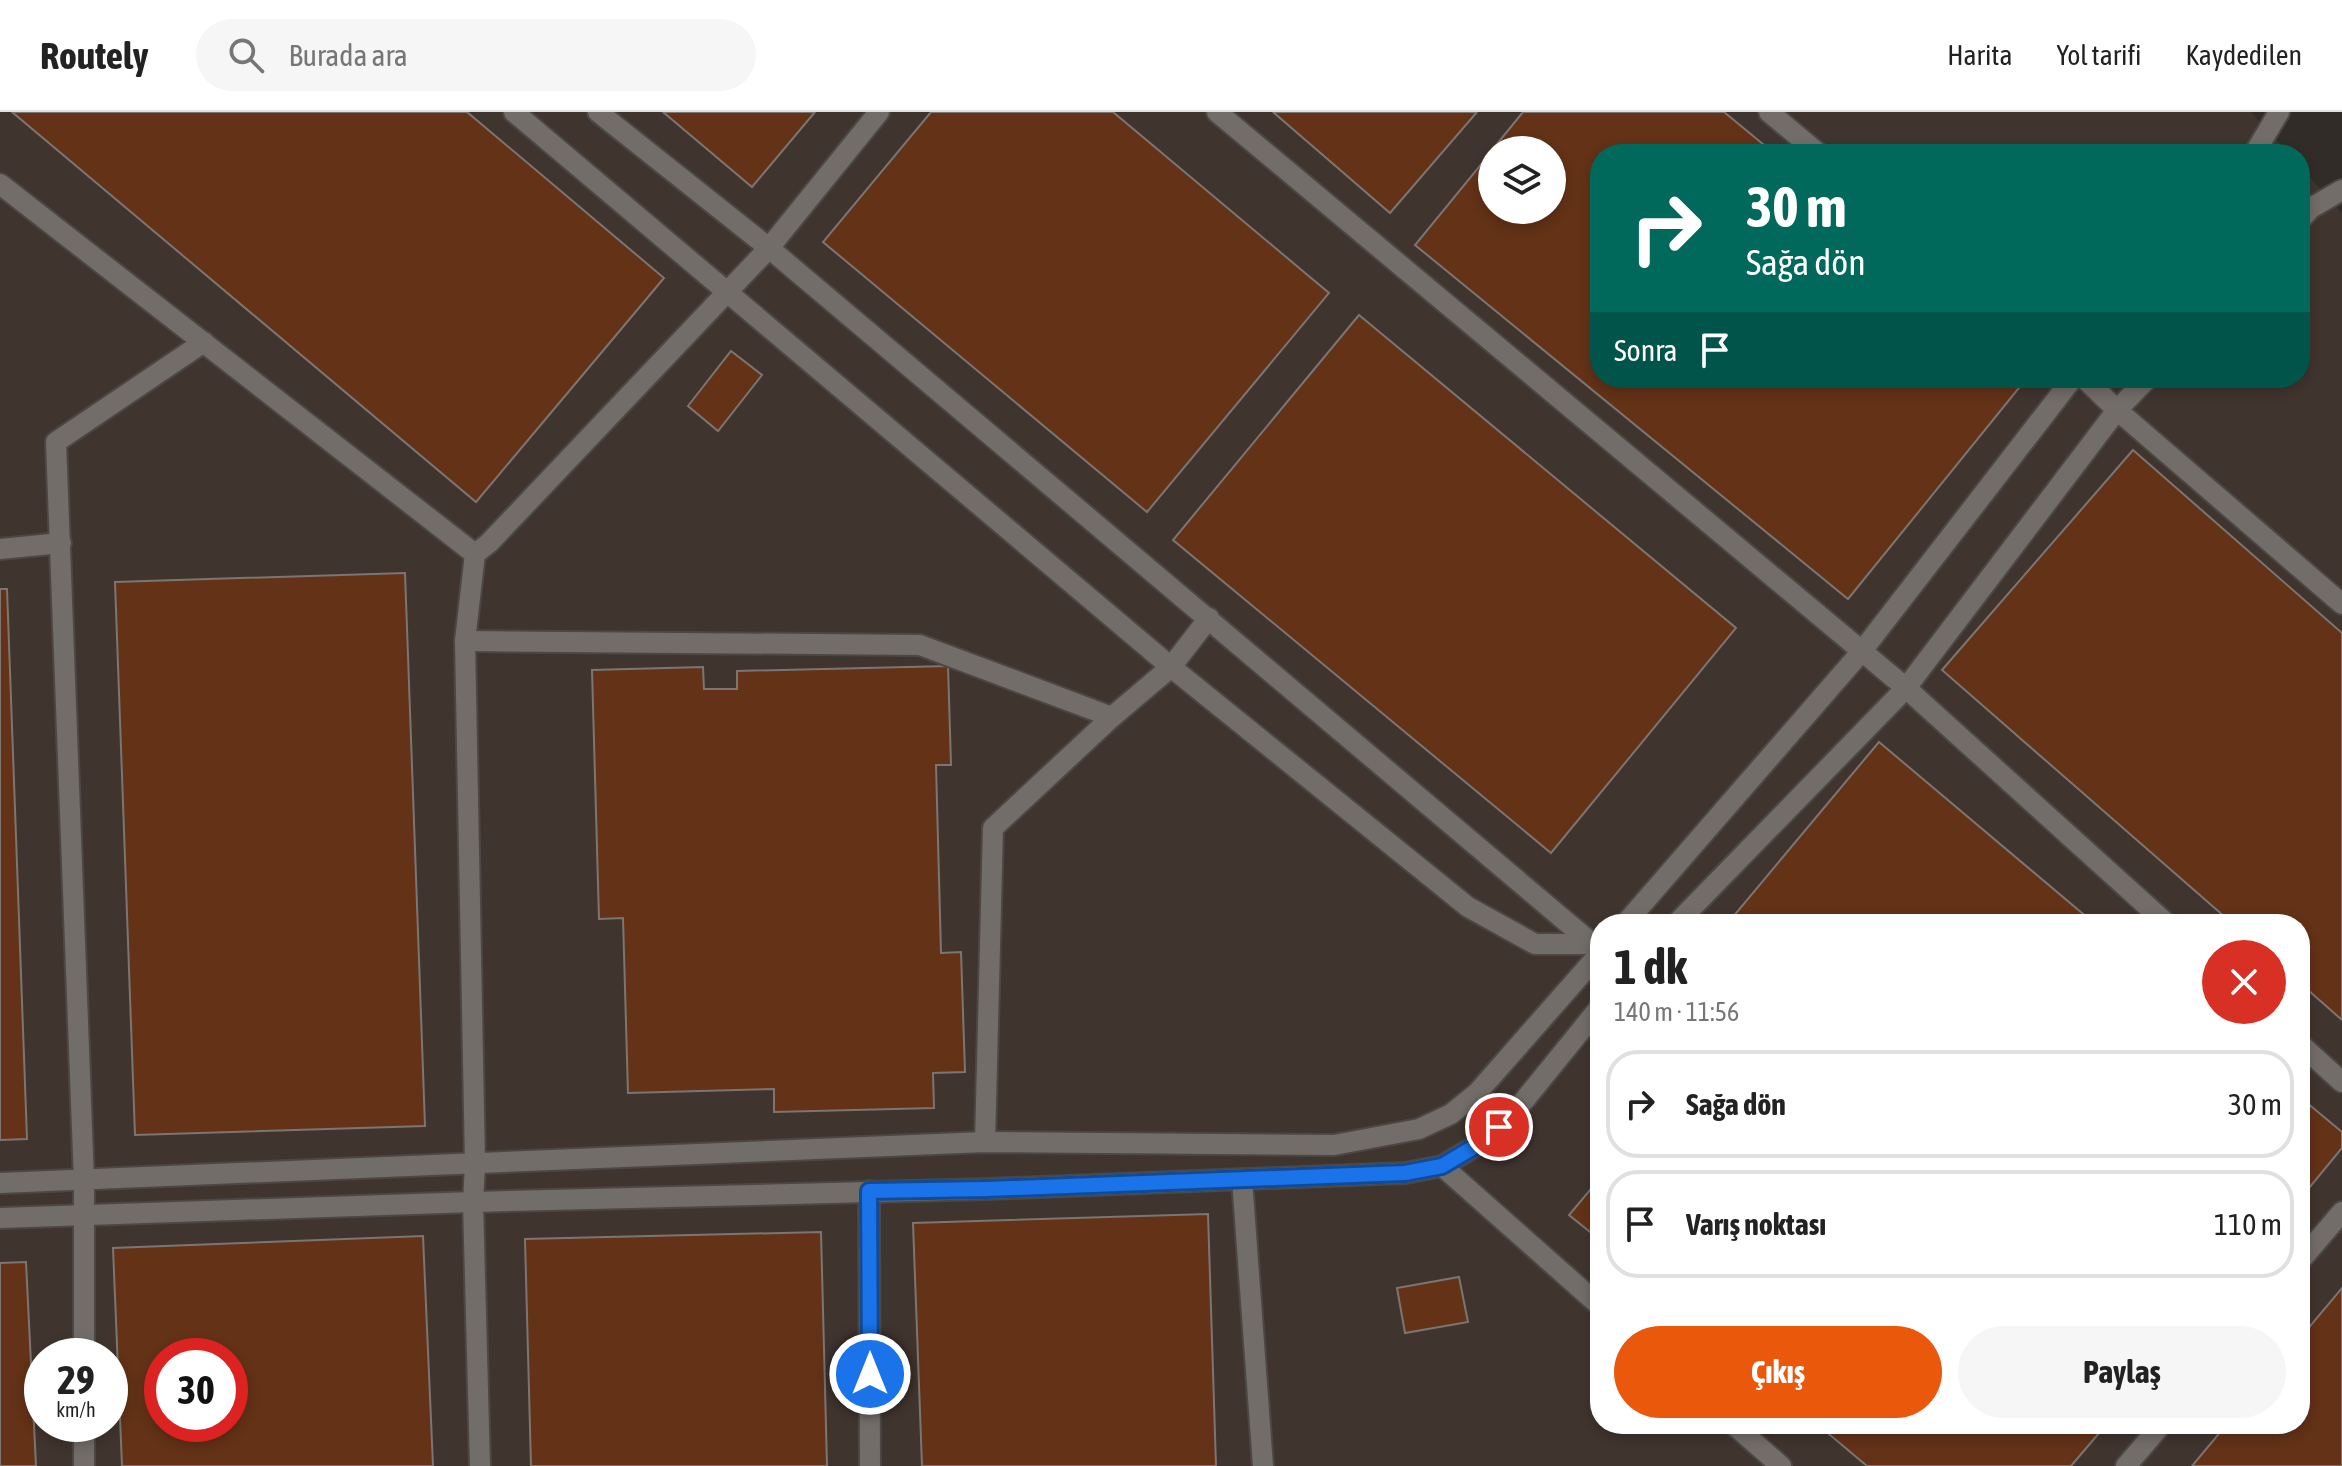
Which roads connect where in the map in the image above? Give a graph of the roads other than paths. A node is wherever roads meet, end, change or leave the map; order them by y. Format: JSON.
{"nodes":[{"id":1,"x":514,"y":112,"type":"edge"},
{"id":2,"x":598,"y":112,"type":"edge"},
{"id":3,"x":879,"y":112,"type":"edge"},
{"id":4,"x":1217,"y":112,"type":"edge"},
{"id":5,"x":1769,"y":112,"type":"edge"},
{"id":6,"x":2279,"y":112,"type":"edge"},
{"id":7,"x":1807,"y":144,"type":"edge"},
{"id":8,"x":2260,"y":144,"type":"edge"},
{"id":9,"x":0,"y":184,"type":"edge"},
{"id":10,"x":2342,"y":190,"type":"edge"},
{"id":11,"x":2310,"y":209,"type":"edge"},
{"id":12,"x":769,"y":248,"type":"junction"},
{"id":13,"x":728,"y":291,"type":"junction"},
{"id":14,"x":204,"y":342,"type":"junction"},
{"id":15,"x":2065,"y":388,"type":"edge"},
{"id":16,"x":2094,"y":388,"type":"edge"},
{"id":17,"x":2138,"y":388,"type":"edge"},
{"id":18,"x":2117,"y":410,"type":"junction"},
{"id":19,"x":61,"y":543,"type":"junction"},
{"id":20,"x":0,"y":549,"type":"edge"},
{"id":21,"x":475,"y":554,"type":"junction"},
{"id":22,"x":2342,"y":604,"type":"edge"},
{"id":23,"x":1209,"y":618,"type":"junction"},
{"id":24,"x":465,"y":641,"type":"junction"},
{"id":25,"x":1862,"y":651,"type":"junction"},
{"id":26,"x":1171,"y":667,"type":"junction"},
{"id":27,"x":1906,"y":688,"type":"junction"},
{"id":28,"x":1112,"y":717,"type":"junction"},
{"id":29,"x":1634,"y":914,"type":"edge"},
{"id":30,"x":1686,"y":914,"type":"edge"},
{"id":31,"x":2156,"y":914,"type":"edge"},
{"id":32,"x":1590,"y":942,"type":"edge"},
{"id":33,"x":1590,"y":948,"type":"edge"},
{"id":34,"x":1590,"y":959,"type":"edge"},
{"id":35,"x":1590,"y":1019,"type":"edge"},
{"id":36,"x":2310,"y":1053,"type":"edge"},
{"id":37,"x":2342,"y":1082,"type":"edge"},
{"id":38,"x":985,"y":1142,"type":"junction"},
{"id":39,"x":475,"y":1164,"type":"junction"},
{"id":40,"x":1442,"y":1166,"type":"junction"},
{"id":41,"x":1242,"y":1179,"type":"junction"},
{"id":42,"x":84,"y":1181,"type":"junction"},
{"id":43,"x":0,"y":1183,"type":"edge"},
{"id":44,"x":869,"y":1191,"type":"junction"},
{"id":45,"x":473,"y":1202,"type":"junction"},
{"id":46,"x":2342,"y":1212,"type":"edge"},
{"id":47,"x":85,"y":1216,"type":"junction"},
{"id":48,"x":0,"y":1218,"type":"edge"},
{"id":49,"x":2310,"y":1249,"type":"edge"},
{"id":50,"x":1590,"y":1297,"type":"edge"},
{"id":51,"x":84,"y":1338,"type":"edge"},
{"id":52,"x":1744,"y":1434,"type":"edge"},
{"id":53,"x":2150,"y":1434,"type":"edge"},
{"id":54,"x":84,"y":1442,"type":"edge"},
{"id":55,"x":84,"y":1466,"type":"edge"},
{"id":56,"x":480,"y":1466,"type":"edge"},
{"id":57,"x":870,"y":1466,"type":"edge"},
{"id":58,"x":1263,"y":1466,"type":"edge"},
{"id":59,"x":1781,"y":1466,"type":"edge"},
{"id":60,"x":2126,"y":1466,"type":"edge"}],
"edges":[{"from":1,"to":13,"type":"street"},
{"from":2,"to":12,"type":"street"},
{"from":3,"to":12,"type":"street"},
{"from":4,"to":25,"type":"street"},
{"from":5,"to":7,"type":"street"},
{"from":6,"to":8,"type":"street"},
{"from":9,"to":14,"type":"street"},
{"from":10,"to":11,"type":"street"},
{"from":12,"to":13,"type":"street"},
{"from":12,"to":23,"type":"street"},
{"from":13,"to":21,"type":"street"},
{"from":13,"to":26,"type":"street"},
{"from":14,"to":19,"type":"street"},
{"from":14,"to":21,"type":"street"},
{"from":15,"to":25,"type":"street"},
{"from":16,"to":18,"type":"street"},
{"from":17,"to":18,"type":"street"},
{"from":18,"to":22,"type":"street"},
{"from":18,"to":27,"type":"street"},
{"from":19,"to":20,"type":"street"},
{"from":19,"to":42,"type":"street"},
{"from":21,"to":24,"type":"street"},
{"from":23,"to":26,"type":"street"},
{"from":23,"to":32,"type":"street"},
{"from":24,"to":28,"type":"street"},
{"from":24,"to":39,"type":"street"},
{"from":25,"to":27,"type":"street"},
{"from":25,"to":29,"type":"street"},
{"from":26,"to":28,"type":"street"},
{"from":26,"to":33,"type":"street"},
{"from":27,"to":30,"type":"street"},
{"from":27,"to":31,"type":"street"},
{"from":28,"to":38,"type":"street"},
{"from":34,"to":38,"type":"street"},
{"from":35,"to":40,"type":"street"},
{"from":36,"to":37,"type":"street"},
{"from":38,"to":39,"type":"street"},
{"from":39,"to":42,"type":"street"},
{"from":39,"to":45,"type":"street"},
{"from":40,"to":41,"type":"street"},
{"from":40,"to":50,"type":"street"},
{"from":41,"to":44,"type":"street"},
{"from":41,"to":58,"type":"street"},
{"from":42,"to":43,"type":"street"},
{"from":42,"to":47,"type":"street"},
{"from":44,"to":45,"type":"street"},
{"from":44,"to":57,"type":"street"},
{"from":45,"to":47,"type":"street"},
{"from":45,"to":56,"type":"street"},
{"from":46,"to":49,"type":"street"},
{"from":47,"to":48,"type":"street"},
{"from":47,"to":51,"type":"street"},
{"from":52,"to":59,"type":"street"},
{"from":53,"to":60,"type":"street"},
{"from":54,"to":55,"type":"street"}]}
